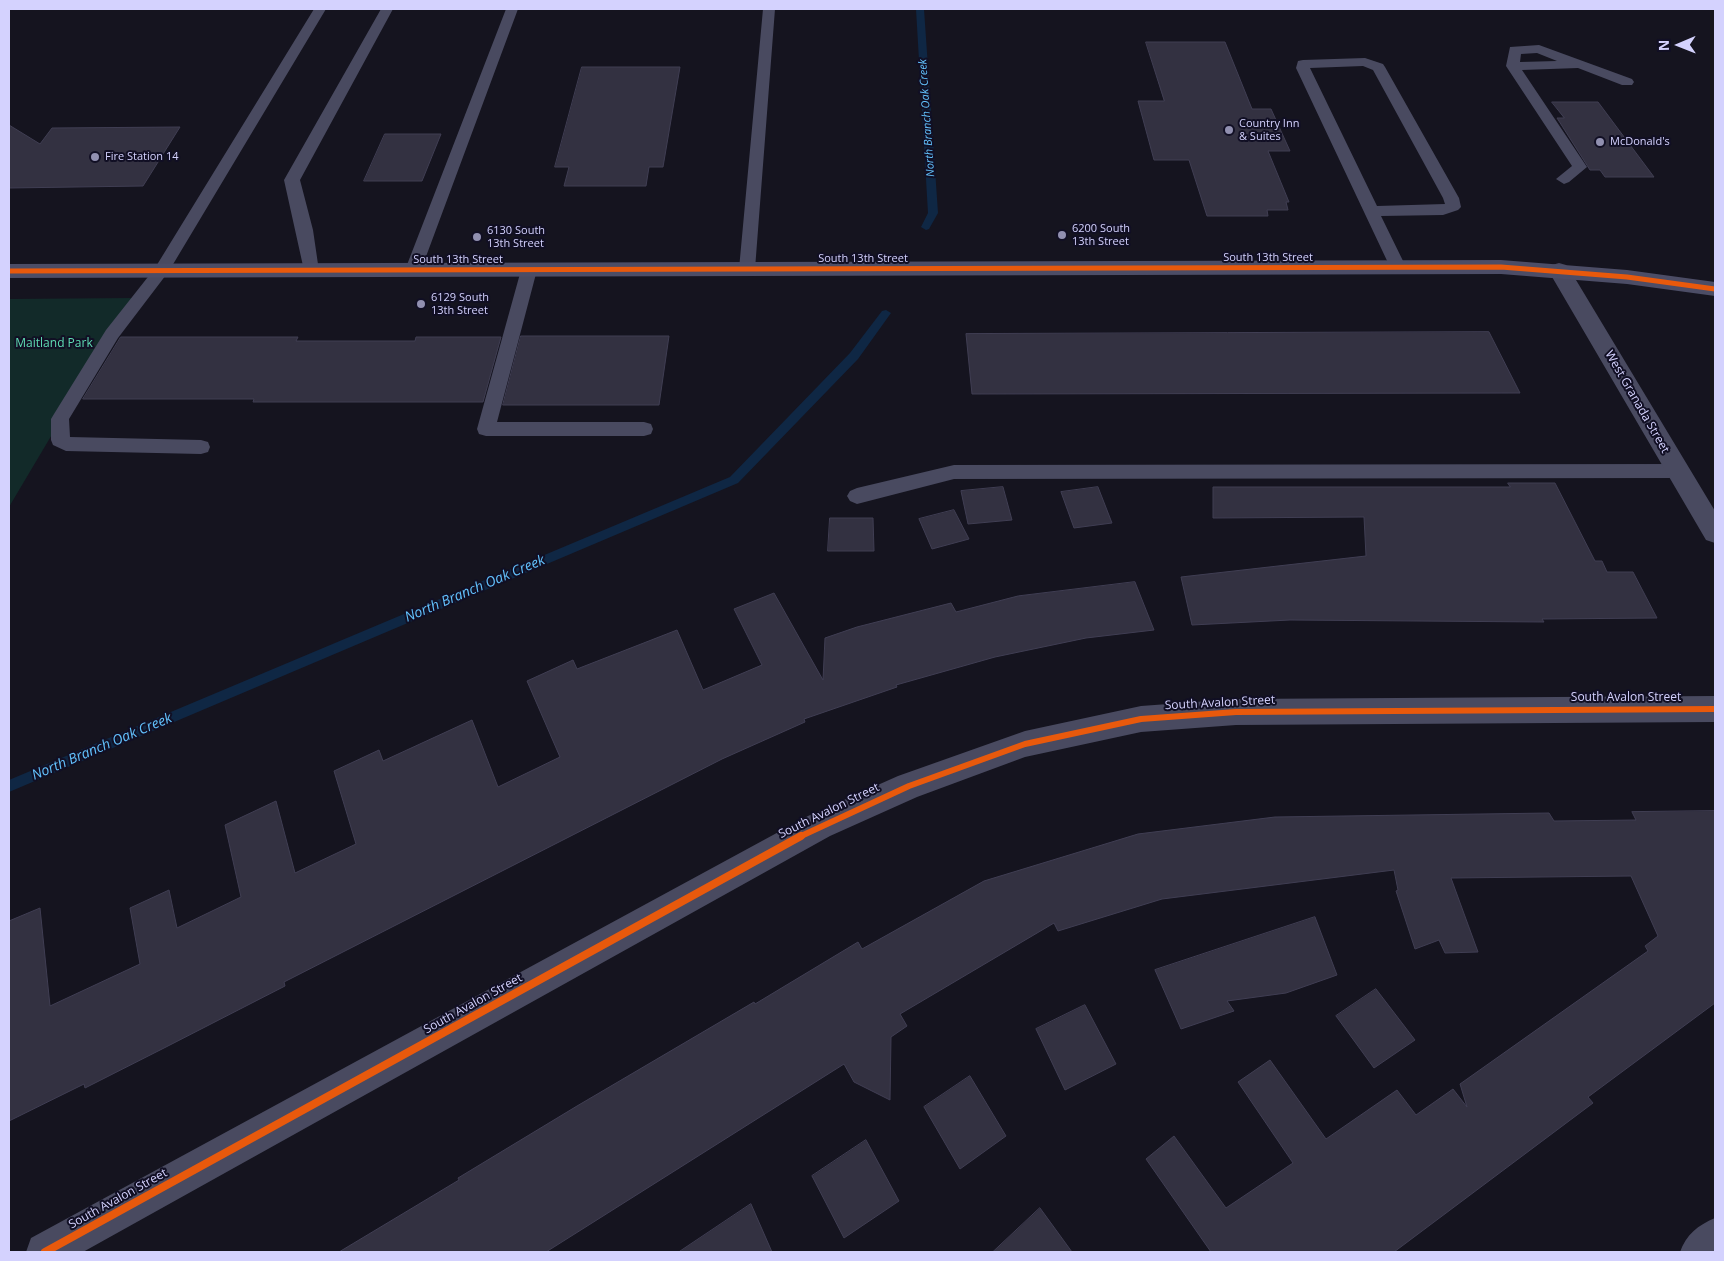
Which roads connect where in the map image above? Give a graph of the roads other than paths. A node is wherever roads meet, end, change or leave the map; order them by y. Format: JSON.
{"nodes":[{"id":1,"x":320,"y":9,"type":"edge"},
{"id":2,"x":387,"y":9,"type":"edge"},
{"id":3,"x":512,"y":9,"type":"edge"},
{"id":4,"x":769,"y":9,"type":"edge"},
{"id":5,"x":1627,"y":82,"type":"dead end"},
{"id":6,"x":1564,"y":179,"type":"dead end"},
{"id":7,"x":1371,"y":211,"type":"junction"},
{"id":8,"x":1398,"y":267,"type":"junction"},
{"id":9,"x":747,"y":269,"type":"junction"},
{"id":10,"x":311,"y":270,"type":"junction"},
{"id":11,"x":413,"y":270,"type":"junction"},
{"id":12,"x":529,"y":270,"type":"junction"},
{"id":13,"x":1559,"y":270,"type":"junction"},
{"id":14,"x":9,"y":271,"type":"edge"},
{"id":15,"x":162,"y":271,"type":"junction"},
{"id":16,"x":1715,"y":289,"type":"edge"},
{"id":17,"x":644,"y":429,"type":"dead end"},
{"id":18,"x":201,"y":447,"type":"dead end"},
{"id":19,"x":1678,"y":471,"type":"junction"},
{"id":20,"x":857,"y":496,"type":"dead end"},
{"id":21,"x":1707,"y":505,"type":"edge"},
{"id":22,"x":1715,"y":533,"type":"edge"},
{"id":23,"x":1715,"y":709,"type":"edge"},
{"id":24,"x":1715,"y":1238,"type":"edge"},
{"id":25,"x":45,"y":1252,"type":"edge"},
{"id":26,"x":1699,"y":1252,"type":"edge"}],
"edges":[{"from":1,"to":15,"type":"lane"},
{"from":2,"to":10,"type":"lane"},
{"from":3,"to":11,"type":"lane"},
{"from":4,"to":9,"type":"lane"},
{"from":5,"to":6,"type":"lane"},
{"from":7,"to":7,"type":"lane"},
{"from":7,"to":8,"type":"lane"},
{"from":8,"to":9,"type":"street","name":"South 13th Street"},
{"from":8,"to":13,"type":"street","name":"South 13th Street"},
{"from":9,"to":12,"type":"street","name":"South 13th Street"},
{"from":10,"to":11,"type":"street","name":"South 13th Street"},
{"from":10,"to":15,"type":"street","name":"South 13th Street"},
{"from":11,"to":12,"type":"street","name":"South 13th Street"},
{"from":12,"to":17,"type":"lane"},
{"from":13,"to":16,"type":"street","name":"South 13th Street"},
{"from":13,"to":19,"type":"street","name":"West Granada Street"},
{"from":14,"to":15,"type":"street","name":"South 13th Street"},
{"from":15,"to":18,"type":"lane"},
{"from":19,"to":20,"type":"lane"},
{"from":19,"to":21,"type":"street","name":"West Granada Street"},
{"from":21,"to":22,"type":"street","name":"West Granada Street"},
{"from":23,"to":25,"type":"street","name":"South Avalon Street"},
{"from":24,"to":26,"type":"street"}]}
